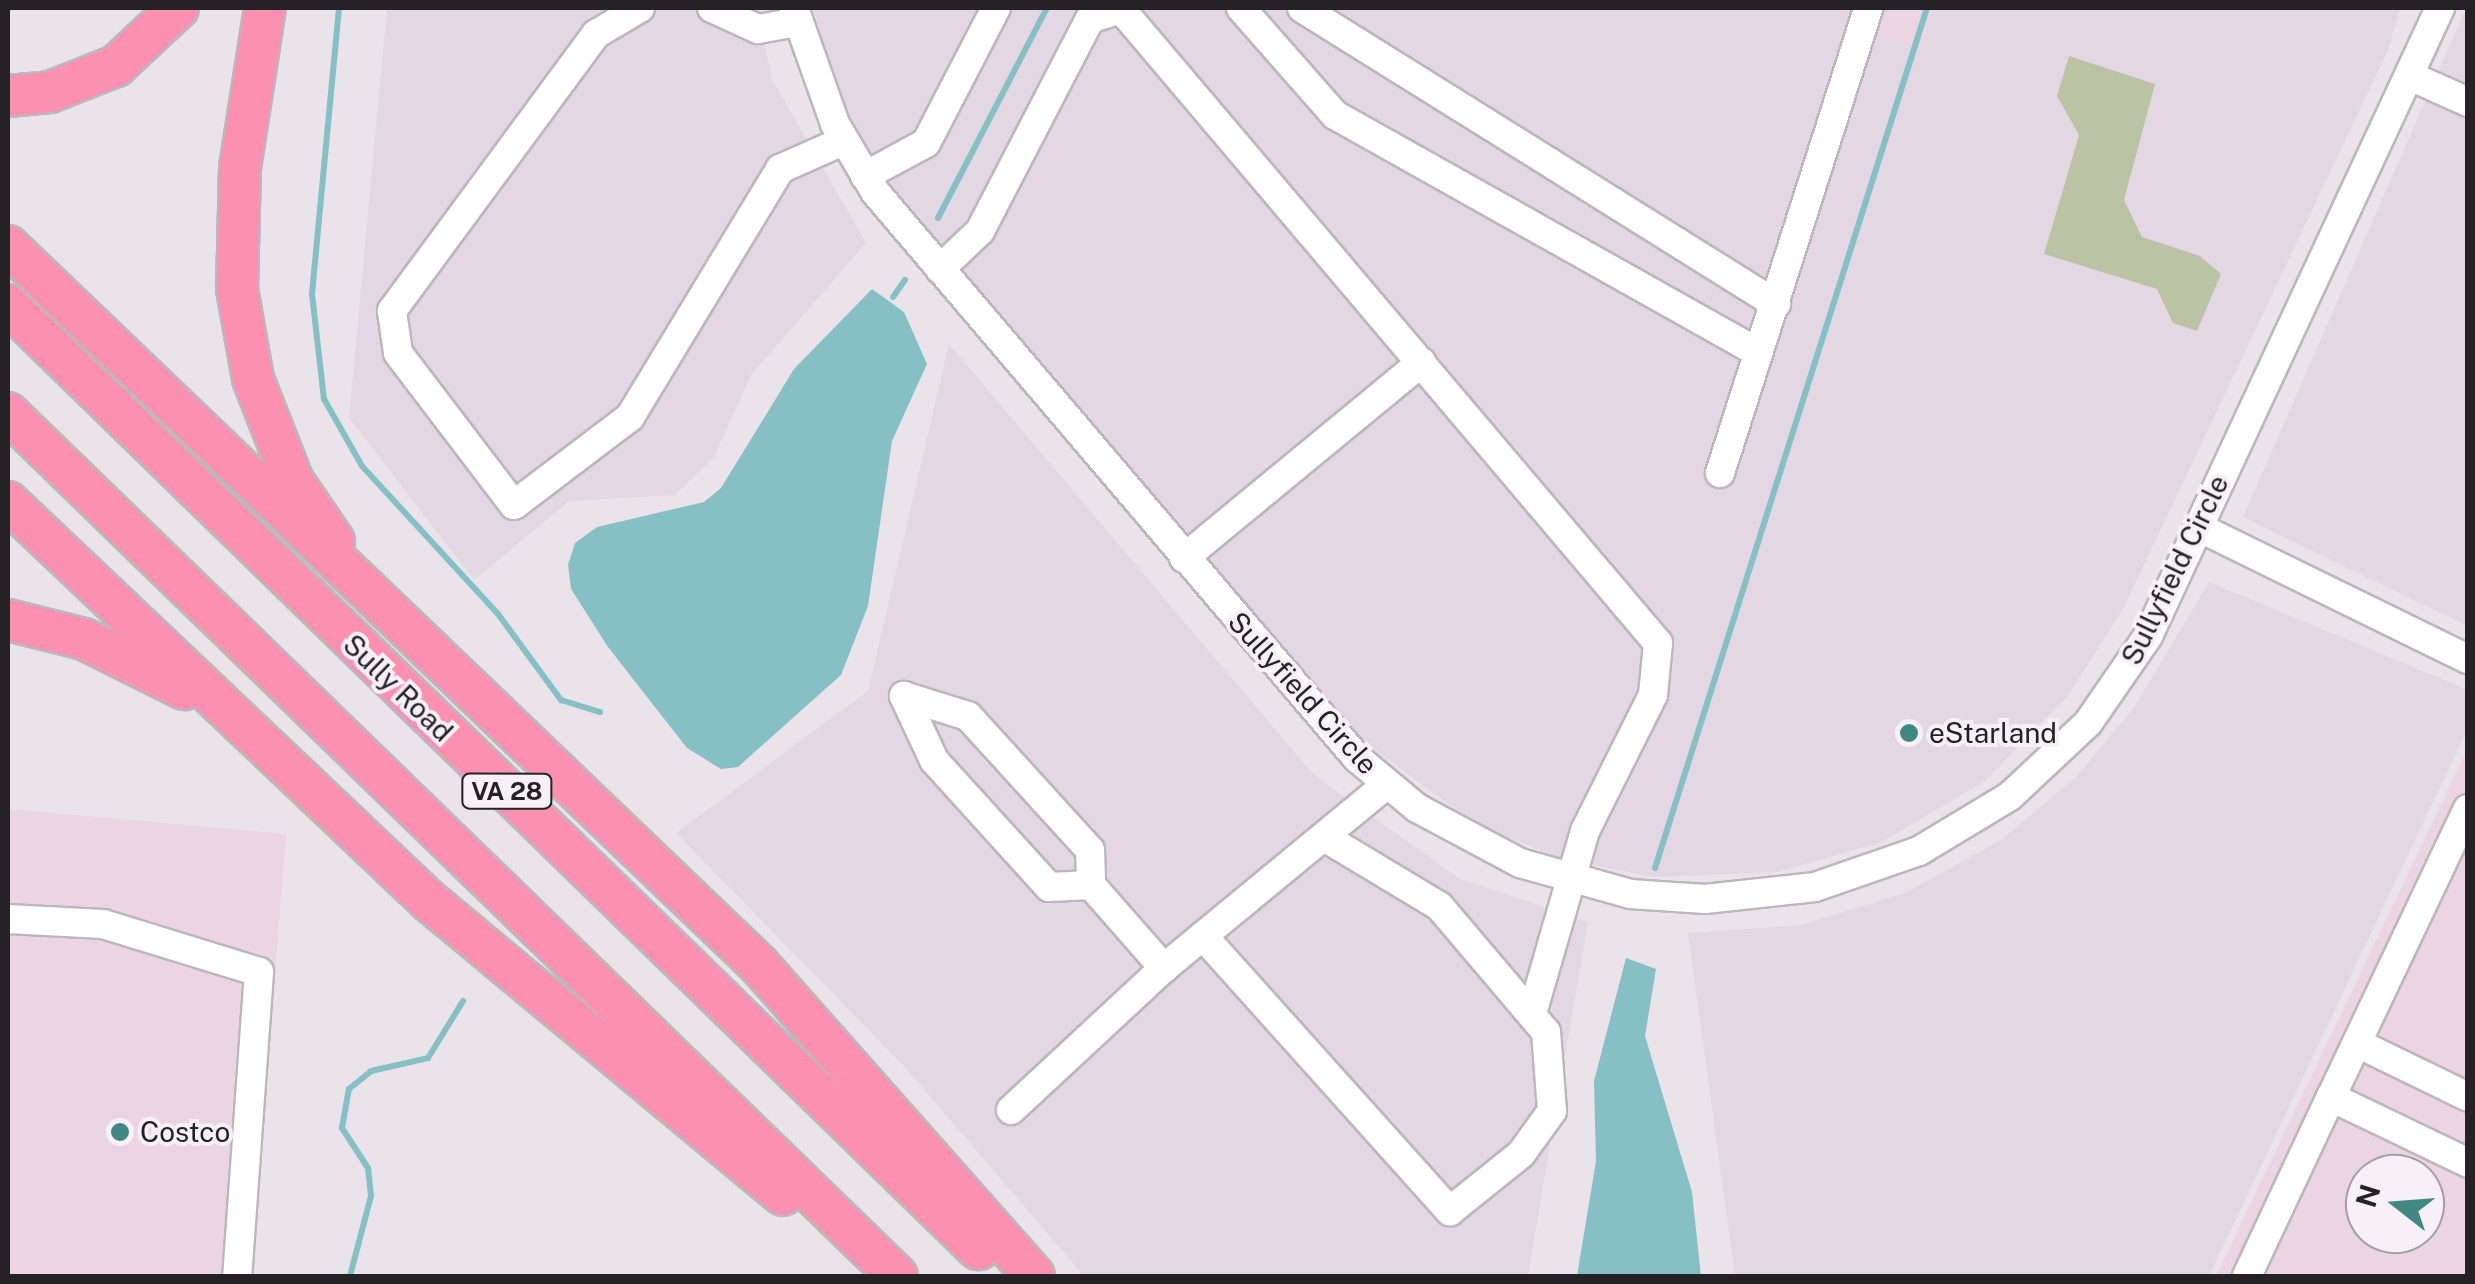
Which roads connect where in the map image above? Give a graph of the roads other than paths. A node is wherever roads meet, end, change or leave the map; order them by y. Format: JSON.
{"nodes":[{"id":1,"x":178,"y":8,"type":"edge"},
{"id":2,"x":265,"y":8,"type":"edge"},
{"id":3,"x":640,"y":8,"type":"edge"},
{"id":4,"x":712,"y":8,"type":"edge"},
{"id":5,"x":996,"y":8,"type":"edge"},
{"id":6,"x":1241,"y":8,"type":"edge"},
{"id":7,"x":1302,"y":8,"type":"edge"},
{"id":8,"x":1868,"y":8,"type":"edge"},
{"id":9,"x":2440,"y":8,"type":"edge"},
{"id":10,"x":795,"y":15,"type":"edge"},
{"id":11,"x":2410,"y":76,"type":"junction"},
{"id":12,"x":8,"y":96,"type":"edge"},
{"id":13,"x":2468,"y":102,"type":"edge"},
{"id":14,"x":844,"y":141,"type":"junction"},
{"id":15,"x":865,"y":176,"type":"junction"},
{"id":16,"x":8,"y":246,"type":"edge"},
{"id":17,"x":940,"y":269,"type":"junction"},
{"id":18,"x":1776,"y":304,"type":"junction"},
{"id":19,"x":8,"y":305,"type":"edge"},
{"id":20,"x":1757,"y":352,"type":"junction"},
{"id":21,"x":1422,"y":362,"type":"junction"},
{"id":22,"x":8,"y":412,"type":"edge"},
{"id":23,"x":1720,"y":473,"type":"dead end"},
{"id":24,"x":8,"y":502,"type":"edge"},
{"id":25,"x":2198,"y":528,"type":"junction"},
{"id":26,"x":1184,"y":558,"type":"junction"},
{"id":27,"x":8,"y":620,"type":"edge"},
{"id":28,"x":2465,"y":651,"type":"edge"},
{"id":29,"x":450,"y":678,"type":"junction"},
{"id":30,"x":264,"y":744,"type":"junction"},
{"id":31,"x":1386,"y":785,"type":"junction"},
{"id":32,"x":2468,"y":808,"type":"edge"},
{"id":33,"x":1324,"y":837,"type":"junction"},
{"id":34,"x":1569,"y":880,"type":"junction"},
{"id":35,"x":1090,"y":885,"type":"junction"},
{"id":36,"x":8,"y":919,"type":"edge"},
{"id":37,"x":1203,"y":936,"type":"junction"},
{"id":38,"x":1164,"y":968,"type":"junction"},
{"id":39,"x":1532,"y":1014,"type":"junction"},
{"id":40,"x":2356,"y":1043,"type":"junction"},
{"id":41,"x":2331,"y":1097,"type":"junction"},
{"id":42,"x":2468,"y":1097,"type":"edge"},
{"id":43,"x":1012,"y":1110,"type":"dead end"},
{"id":44,"x":2468,"y":1162,"type":"edge"},
{"id":45,"x":237,"y":1276,"type":"edge"},
{"id":46,"x":882,"y":1276,"type":"edge"},
{"id":47,"x":896,"y":1276,"type":"edge"},
{"id":48,"x":1006,"y":1276,"type":"edge"},
{"id":49,"x":1034,"y":1276,"type":"edge"},
{"id":50,"x":2247,"y":1276,"type":"edge"}],
"edges":[{"from":1,"to":12,"type":"highway"},
{"from":2,"to":29,"type":"highway"},
{"from":3,"to":14,"type":"street"},
{"from":4,"to":10,"type":"street"},
{"from":5,"to":15,"type":"street"},
{"from":6,"to":20,"type":"street"},
{"from":7,"to":18,"type":"street"},
{"from":8,"to":18,"type":"street"},
{"from":9,"to":11,"type":"street","name":"Sullyfield Circle"},
{"from":10,"to":14,"type":"street","name":"Sullyfield Circle"},
{"from":11,"to":13,"type":"street"},
{"from":11,"to":25,"type":"street","name":"Sullyfield Circle"},
{"from":14,"to":15,"type":"street","name":"Sullyfield Circle"},
{"from":15,"to":17,"type":"street","name":"Sullyfield Circle"},
{"from":16,"to":29,"type":"highway"},
{"from":17,"to":21,"type":"street"},
{"from":17,"to":26,"type":"street","name":"Sullyfield Circle"},
{"from":18,"to":20,"type":"street"},
{"from":19,"to":48,"type":"highway","name":"Sully Road","number":"VA 28"},
{"from":20,"to":23,"type":"street"},
{"from":21,"to":26,"type":"street"},
{"from":21,"to":34,"type":"street"},
{"from":22,"to":47,"type":"highway","number":"VA 28"},
{"from":24,"to":30,"type":"highway"},
{"from":25,"to":28,"type":"street"},
{"from":25,"to":34,"type":"street","name":"Sullyfield Circle"},
{"from":26,"to":31,"type":"street","name":"Sullyfield Circle"},
{"from":27,"to":30,"type":"highway"},
{"from":29,"to":49,"type":"highway"},
{"from":30,"to":46,"type":"highway"},
{"from":31,"to":33,"type":"street"},
{"from":31,"to":34,"type":"street","name":"Sullyfield Circle"},
{"from":32,"to":40,"type":"street"},
{"from":33,"to":37,"type":"street"},
{"from":33,"to":39,"type":"street"},
{"from":34,"to":39,"type":"street"},
{"from":35,"to":35,"type":"street"},
{"from":35,"to":38,"type":"street"},
{"from":36,"to":45,"type":"street"},
{"from":37,"to":38,"type":"street"},
{"from":37,"to":39,"type":"street"},
{"from":38,"to":43,"type":"street"},
{"from":40,"to":41,"type":"street"},
{"from":40,"to":42,"type":"street"},
{"from":41,"to":44,"type":"street"},
{"from":41,"to":50,"type":"street"}]}
